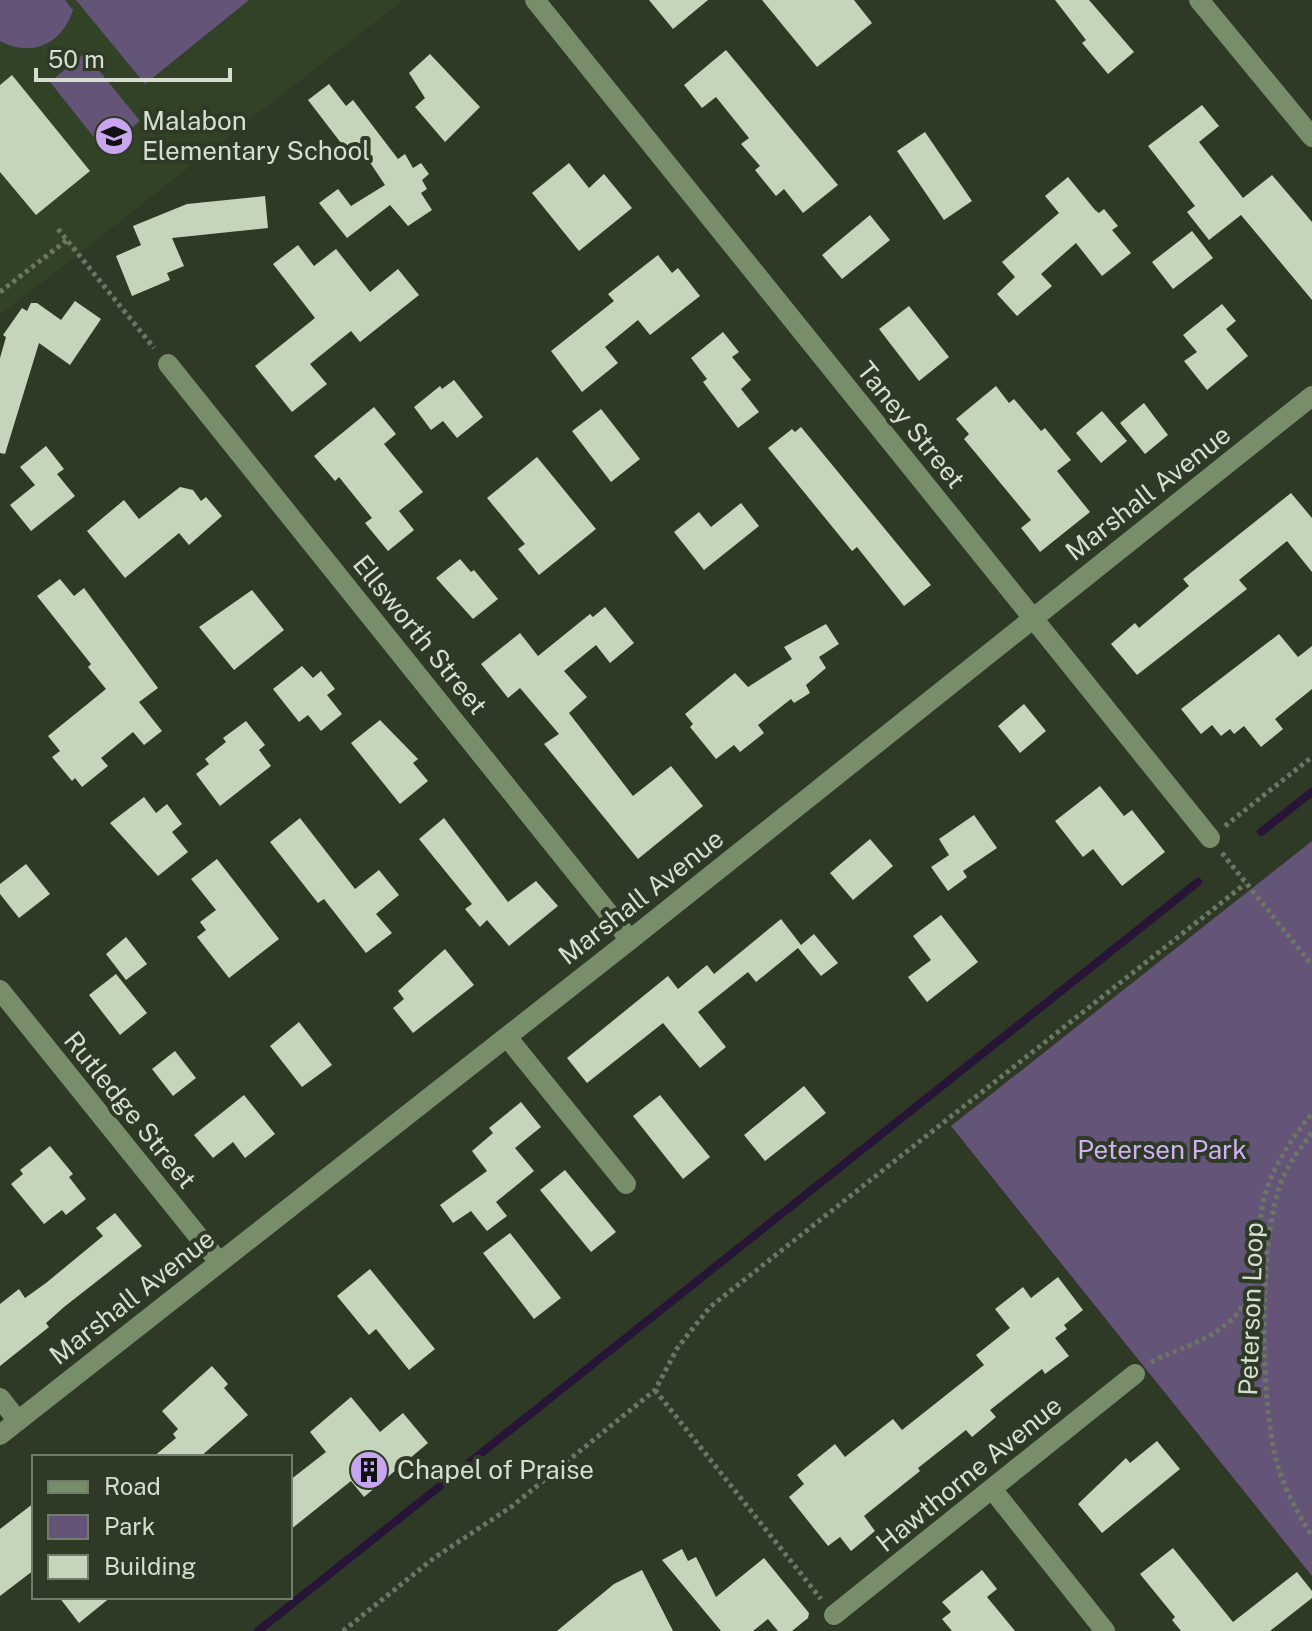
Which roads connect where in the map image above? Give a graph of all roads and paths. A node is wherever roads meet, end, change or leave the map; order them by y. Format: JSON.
{"nodes":[{"id":1,"x":535,"y":0,"type":"edge"},
{"id":2,"x":1199,"y":0,"type":"edge"},
{"id":3,"x":1312,"y":137,"type":"edge"},
{"id":4,"x":58,"y":229,"type":"dead end"},
{"id":5,"x":67,"y":240,"type":"junction"},
{"id":6,"x":0,"y":292,"type":"edge"},
{"id":7,"x":168,"y":364,"type":"joint"},
{"id":8,"x":1312,"y":396,"type":"edge"},
{"id":9,"x":1032,"y":618,"type":"junction"},
{"id":10,"x":1312,"y":757,"type":"edge"},
{"id":11,"x":1210,"y":838,"type":"junction"},
{"id":12,"x":1245,"y":884,"type":"junction"},
{"id":13,"x":630,"y":940,"type":"junction"},
{"id":14,"x":1312,"y":965,"type":"edge"},
{"id":15,"x":0,"y":990,"type":"edge"},
{"id":16,"x":507,"y":1037,"type":"junction"},
{"id":17,"x":1312,"y":1113,"type":"edge"},
{"id":18,"x":1312,"y":1133,"type":"edge"},
{"id":19,"x":626,"y":1184,"type":"dead end"},
{"id":20,"x":219,"y":1262,"type":"junction"},
{"id":21,"x":1135,"y":1374,"type":"joint"},
{"id":22,"x":655,"y":1390,"type":"junction"},
{"id":23,"x":0,"y":1398,"type":"edge"},
{"id":24,"x":18,"y":1421,"type":"junction"},
{"id":25,"x":0,"y":1435,"type":"edge"},
{"id":26,"x":992,"y":1489,"type":"junction"},
{"id":27,"x":1312,"y":1536,"type":"edge"},
{"id":28,"x":834,"y":1615,"type":"joint"},
{"id":29,"x":343,"y":1631,"type":"edge"},
{"id":30,"x":1105,"y":1631,"type":"edge"}],
"edges":[{"from":1,"to":9,"type":"street","name":"Taney Street"},
{"from":2,"to":3,"type":"street"},
{"from":4,"to":5,"type":"path"},
{"from":5,"to":6,"type":"path"},
{"from":5,"to":7,"type":"path"},
{"from":7,"to":13,"type":"street","name":"Ellsworth Street"},
{"from":8,"to":9,"type":"street","name":"Marshall Avenue"},
{"from":9,"to":11,"type":"street","name":"Taney Street"},
{"from":9,"to":13,"type":"street","name":"Marshall Avenue"},
{"from":10,"to":11,"type":"path"},
{"from":11,"to":12,"type":"path"},
{"from":12,"to":14,"type":"path"},
{"from":12,"to":22,"type":"path"},
{"from":13,"to":16,"type":"street","name":"Marshall Avenue"},
{"from":15,"to":20,"type":"street","name":"Rutledge Street"},
{"from":16,"to":19,"type":"street"},
{"from":16,"to":20,"type":"street","name":"Marshall Avenue"},
{"from":17,"to":21,"type":"path"},
{"from":18,"to":27,"type":"path","name":"Peterson Loop"},
{"from":20,"to":24,"type":"street","name":"Marshall Avenue"},
{"from":21,"to":26,"type":"street","name":"Hawthorne Avenue"},
{"from":22,"to":28,"type":"path"},
{"from":22,"to":29,"type":"path"},
{"from":23,"to":24,"type":"street"},
{"from":24,"to":25,"type":"street","name":"Marshall Avenue"},
{"from":26,"to":28,"type":"street","name":"Hawthorne Avenue"},
{"from":26,"to":30,"type":"street"}]}
